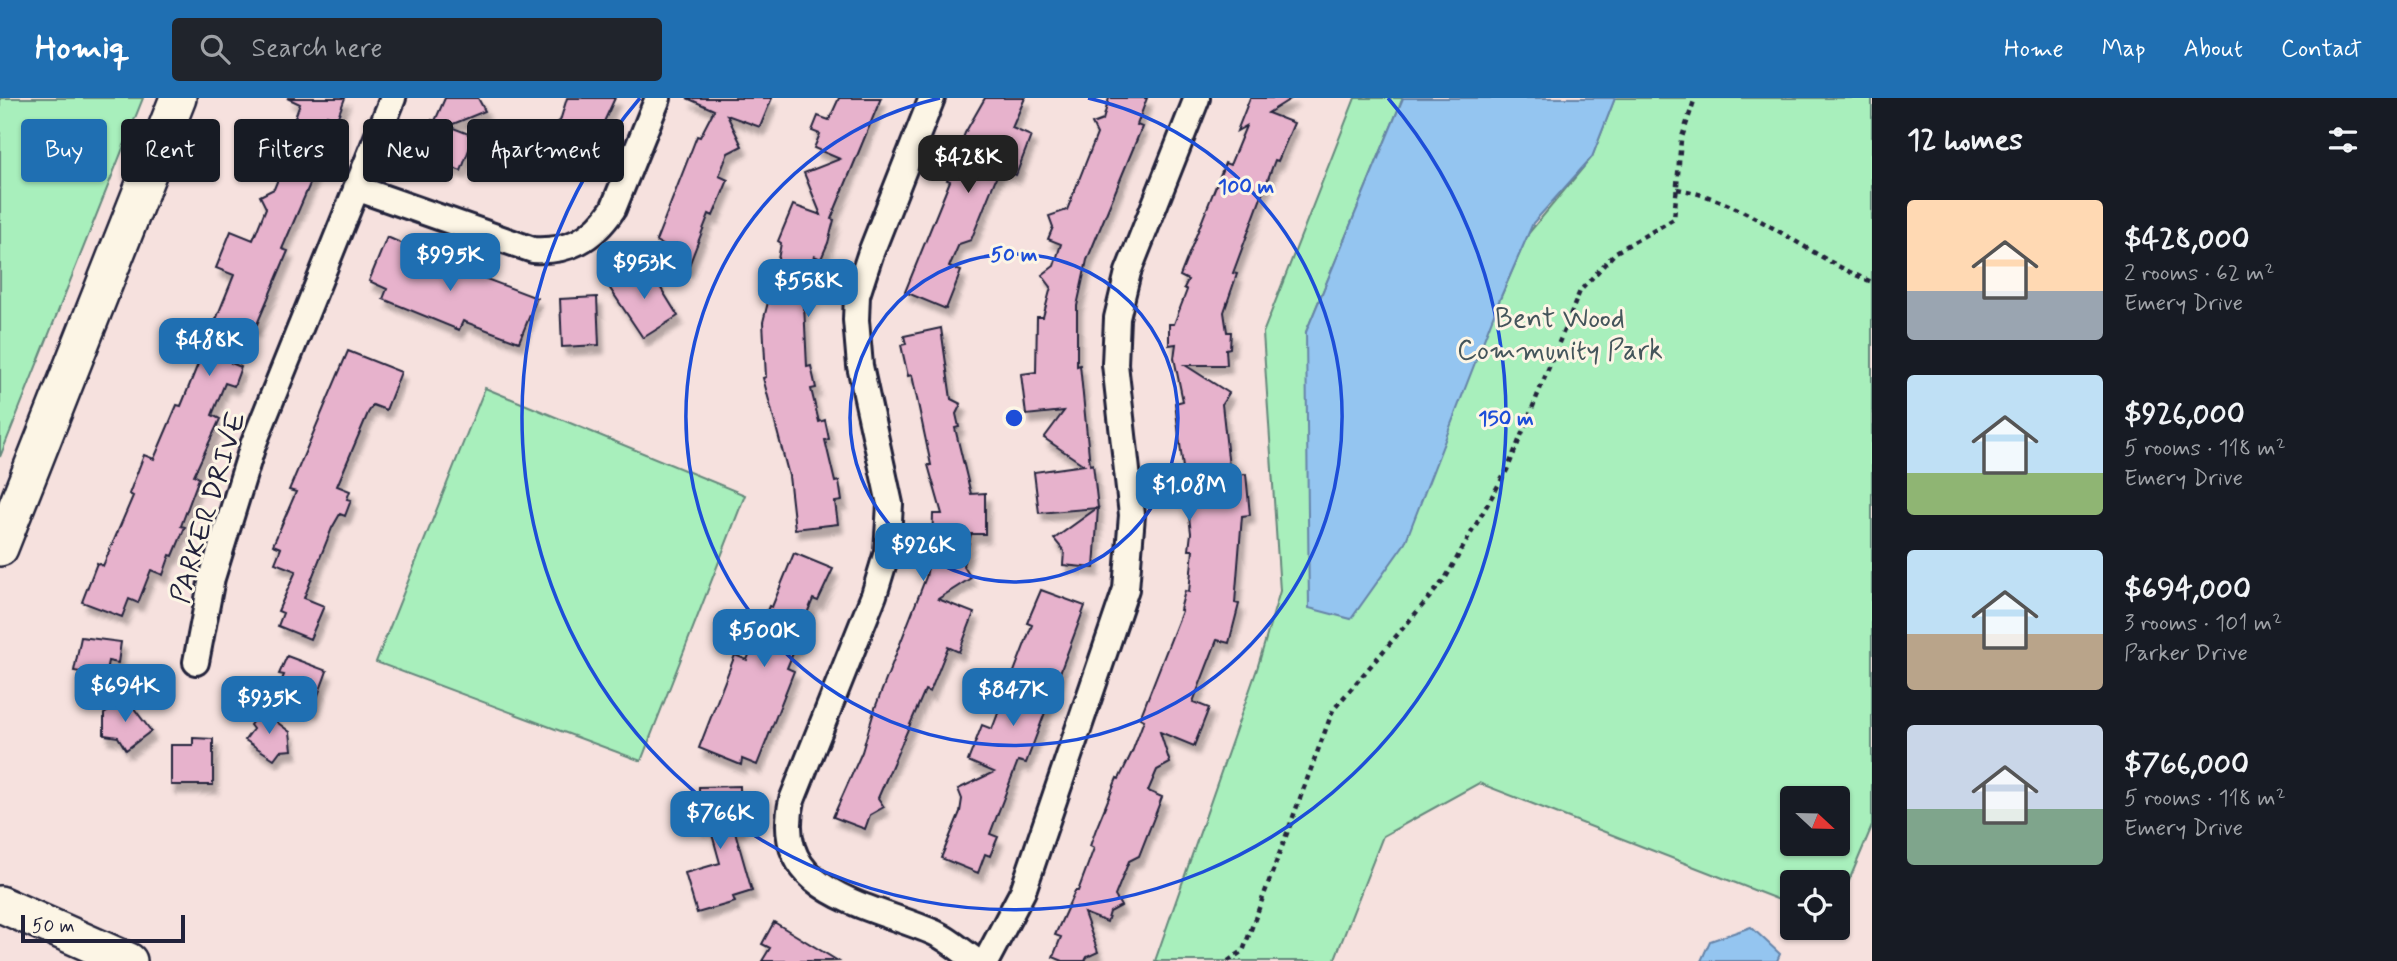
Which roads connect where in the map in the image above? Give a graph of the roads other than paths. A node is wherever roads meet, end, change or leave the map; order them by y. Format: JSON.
{"nodes":[{"id":1,"x":177,"y":98,"type":"edge"},
{"id":2,"x":393,"y":98,"type":"edge"},
{"id":3,"x":658,"y":98,"type":"edge"},
{"id":4,"x":932,"y":98,"type":"edge"},
{"id":5,"x":1197,"y":98,"type":"edge"},
{"id":6,"x":356,"y":188,"type":"junction"},
{"id":7,"x":0,"y":548,"type":"edge"},
{"id":8,"x":196,"y":662,"type":"dead end"},
{"id":9,"x":0,"y":904,"type":"edge"},
{"id":10,"x":129,"y":961,"type":"edge"},
{"id":11,"x":976,"y":961,"type":"edge"},
{"id":12,"x":986,"y":961,"type":"edge"}],
"edges":[{"from":1,"to":7,"type":"street"},
{"from":2,"to":6,"type":"street","name":"PARKER DRIVE"},
{"from":3,"to":6,"type":"street"},
{"from":4,"to":11,"type":"street"},
{"from":5,"to":12,"type":"street"},
{"from":6,"to":8,"type":"street","name":"PARKER DRIVE"},
{"from":9,"to":10,"type":"street"}]}
